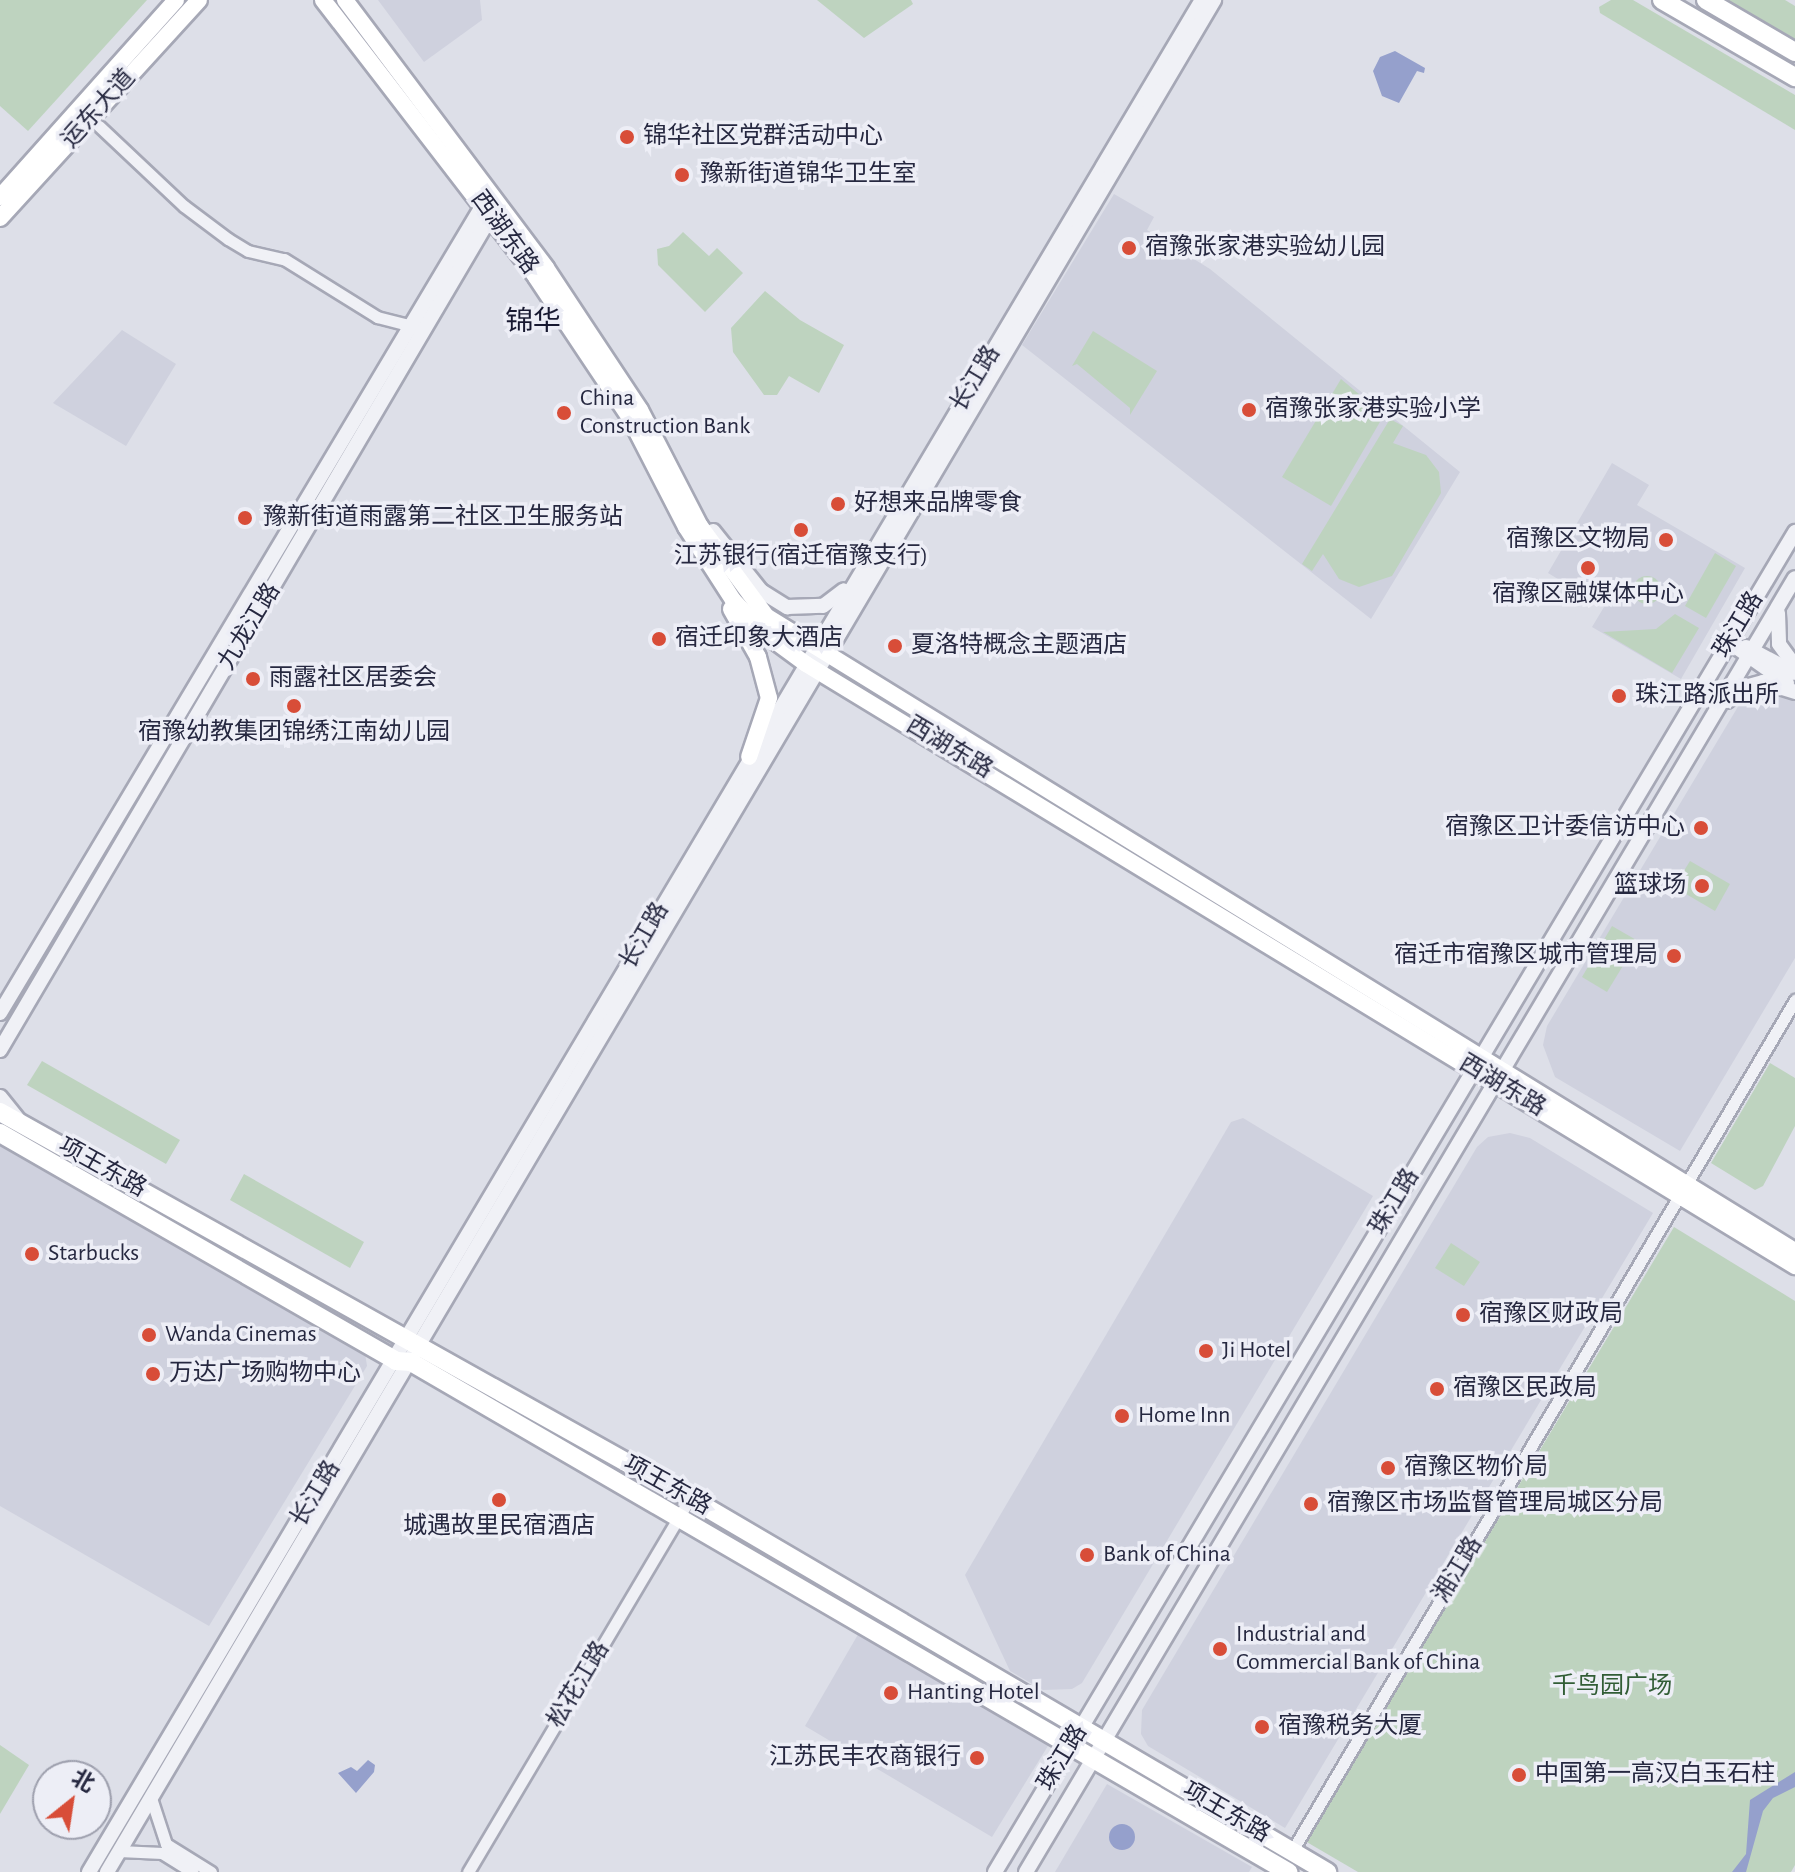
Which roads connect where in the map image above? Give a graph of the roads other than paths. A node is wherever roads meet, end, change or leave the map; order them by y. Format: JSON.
{"nodes":[{"id":1,"x":176,"y":0,"type":"edge"},
{"id":2,"x":199,"y":0,"type":"edge"},
{"id":3,"x":323,"y":0,"type":"edge"},
{"id":4,"x":345,"y":0,"type":"edge"},
{"id":5,"x":357,"y":0,"type":"edge"},
{"id":6,"x":1202,"y":0,"type":"edge"},
{"id":7,"x":1214,"y":0,"type":"edge"},
{"id":8,"x":1662,"y":0,"type":"edge"},
{"id":9,"x":1706,"y":0,"type":"edge"},
{"id":10,"x":383,"y":50,"type":"junction"},
{"id":11,"x":1795,"y":52,"type":"edge"},
{"id":12,"x":1795,"y":77,"type":"edge"},
{"id":13,"x":99,"y":126,"type":"dead end"},
{"id":14,"x":0,"y":197,"type":"edge"},
{"id":15,"x":491,"y":203,"type":"junction"},
{"id":16,"x":0,"y":218,"type":"edge"},
{"id":17,"x":418,"y":328,"type":"junction"},
{"id":18,"x":685,"y":497,"type":"junction"},
{"id":19,"x":686,"y":527,"type":"junction"},
{"id":20,"x":1795,"y":532,"type":"edge"},
{"id":21,"x":873,"y":551,"type":"junction"},
{"id":22,"x":1795,"y":578,"type":"edge"},
{"id":23,"x":1780,"y":604,"type":"junction"},
{"id":24,"x":1729,"y":642,"type":"junction"},
{"id":25,"x":1750,"y":654,"type":"junction"},
{"id":26,"x":815,"y":659,"type":"junction"},
{"id":27,"x":1795,"y":666,"type":"edge"},
{"id":28,"x":1795,"y":673,"type":"edge"},
{"id":29,"x":1795,"y":690,"type":"edge"},
{"id":30,"x":1714,"y":716,"type":"junction"},
{"id":31,"x":749,"y":757,"type":"junction"},
{"id":32,"x":1795,"y":1000,"type":"edge"},
{"id":33,"x":0,"y":1013,"type":"edge"},
{"id":34,"x":0,"y":1050,"type":"edge"},
{"id":35,"x":1478,"y":1064,"type":"junction"},
{"id":36,"x":1499,"y":1077,"type":"junction"},
{"id":37,"x":0,"y":1097,"type":"edge"},
{"id":38,"x":0,"y":1112,"type":"edge"},
{"id":39,"x":21,"y":1123,"type":"junction"},
{"id":40,"x":3,"y":1136,"type":"edge"},
{"id":41,"x":1684,"y":1189,"type":"junction"},
{"id":42,"x":1795,"y":1251,"type":"edge"},
{"id":43,"x":1795,"y":1266,"type":"edge"},
{"id":44,"x":409,"y":1353,"type":"junction"},
{"id":45,"x":692,"y":1500,"type":"junction"},
{"id":46,"x":682,"y":1517,"type":"junction"},
{"id":47,"x":1081,"y":1728,"type":"junction"},
{"id":48,"x":1104,"y":1741,"type":"junction"},
{"id":49,"x":1071,"y":1745,"type":"junction"},
{"id":50,"x":1095,"y":1758,"type":"junction"},
{"id":51,"x":151,"y":1798,"type":"junction"},
{"id":52,"x":119,"y":1851,"type":"junction"},
{"id":53,"x":1292,"y":1851,"type":"junction"},
{"id":54,"x":1263,"y":1866,"type":"edge"},
{"id":55,"x":89,"y":1872,"type":"edge"},
{"id":56,"x":107,"y":1872,"type":"edge"},
{"id":57,"x":193,"y":1872,"type":"edge"},
{"id":58,"x":211,"y":1872,"type":"edge"},
{"id":59,"x":468,"y":1872,"type":"edge"},
{"id":60,"x":475,"y":1872,"type":"edge"},
{"id":61,"x":995,"y":1872,"type":"edge"},
{"id":62,"x":1026,"y":1872,"type":"edge"},
{"id":63,"x":1288,"y":1872,"type":"edge"},
{"id":64,"x":1327,"y":1872,"type":"edge"}],
"edges":[{"from":1,"to":14,"type":"main road","name":"运东大道"},
{"from":2,"to":16,"type":"main road","name":"运东大道"},
{"from":3,"to":15,"type":"main road","name":"西湖东路"},
{"from":4,"to":10,"type":"main road","name":"西湖东路"},
{"from":5,"to":10,"type":"main road"},
{"from":6,"to":21,"type":"street","name":"长江路"},
{"from":7,"to":26,"type":"street","name":"长江路"},
{"from":8,"to":12,"type":"main road"},
{"from":9,"to":11,"type":"main road"},
{"from":10,"to":15,"type":"main road","name":"西湖东路"},
{"from":13,"to":17,"type":"street"},
{"from":15,"to":17,"type":"street","name":"九龙江路"},
{"from":15,"to":18,"type":"main road","name":"西湖东路"},
{"from":15,"to":19,"type":"main road","name":"西湖东路"},
{"from":17,"to":33,"type":"street","name":"九龙江路"},
{"from":17,"to":34,"type":"street","name":"九龙江路"},
{"from":18,"to":21,"type":"street"},
{"from":18,"to":26,"type":"main road","name":"西湖东路"},
{"from":19,"to":26,"type":"main road","name":"西湖东路"},
{"from":19,"to":31,"type":"main road"},
{"from":20,"to":24,"type":"street","name":"珠江路"},
{"from":21,"to":26,"type":"street","name":"长江路"},
{"from":22,"to":23,"type":"street","name":"珠江路"},
{"from":23,"to":25,"type":"street","name":"珠江路"},
{"from":23,"to":27,"type":"street"},
{"from":24,"to":25,"type":"street"},
{"from":24,"to":35,"type":"street","name":"珠江路"},
{"from":25,"to":28,"type":"street"},
{"from":25,"to":29,"type":"street"},
{"from":25,"to":30,"type":"street","name":"珠江路"},
{"from":26,"to":31,"type":"street","name":"长江路"},
{"from":26,"to":35,"type":"main road","name":"西湖东路"},
{"from":26,"to":44,"type":"street","name":"长江路"},
{"from":29,"to":30,"type":"street"},
{"from":30,"to":36,"type":"street","name":"珠江路"},
{"from":31,"to":44,"type":"street","name":"长江路"},
{"from":32,"to":41,"type":"street","name":"湘江路"},
{"from":35,"to":36,"type":"main road","name":"西湖东路"},
{"from":35,"to":47,"type":"street","name":"珠江路"},
{"from":36,"to":41,"type":"main road","name":"西湖东路"},
{"from":36,"to":48,"type":"street","name":"珠江路"},
{"from":37,"to":39,"type":"street"},
{"from":38,"to":39,"type":"main road","name":"项王东路"},
{"from":39,"to":44,"type":"main road","name":"项王东路"},
{"from":40,"to":44,"type":"main road","name":"项王东路"},
{"from":41,"to":42,"type":"main road","name":"西湖东路"},
{"from":41,"to":43,"type":"main road","name":"西湖东路"},
{"from":41,"to":53,"type":"street","name":"湘江路"},
{"from":44,"to":45,"type":"main road","name":"项王东路"},
{"from":44,"to":46,"type":"main road","name":"项王东路"},
{"from":44,"to":51,"type":"street","name":"长江路"},
{"from":44,"to":55,"type":"street","name":"长江路"},
{"from":45,"to":46,"type":"street","name":"松花江路"},
{"from":45,"to":47,"type":"main road","name":"项王东路"},
{"from":46,"to":49,"type":"main road","name":"项王东路"},
{"from":46,"to":59,"type":"street","name":"松花江路"},
{"from":46,"to":60,"type":"street","name":"松花江路"},
{"from":47,"to":48,"type":"main road","name":"项王东路"},
{"from":47,"to":49,"type":"street","name":"珠江路"},
{"from":48,"to":50,"type":"street","name":"珠江路"},
{"from":48,"to":53,"type":"main road","name":"项王东路"},
{"from":49,"to":50,"type":"main road","name":"项王东路"},
{"from":49,"to":61,"type":"street","name":"珠江路"},
{"from":50,"to":54,"type":"main road","name":"项王东路"},
{"from":50,"to":62,"type":"street","name":"珠江路"},
{"from":51,"to":52,"type":"street","name":"长江路"},
{"from":51,"to":58,"type":"street"},
{"from":52,"to":56,"type":"street","name":"长江路"},
{"from":52,"to":57,"type":"street"},
{"from":53,"to":64,"type":"main road","name":"项王东路"},
{"from":54,"to":63,"type":"main road","name":"项王东路"}]}
